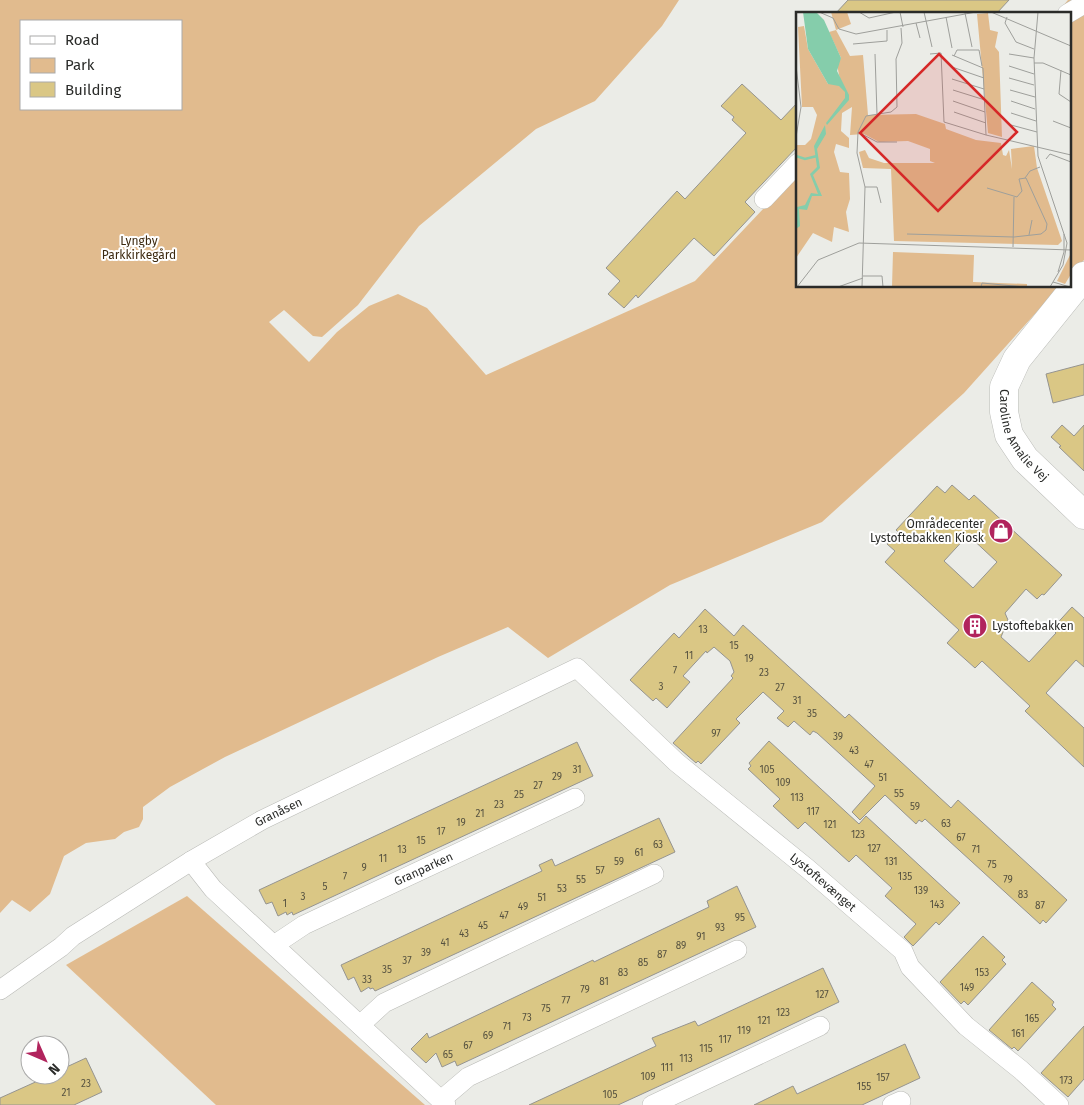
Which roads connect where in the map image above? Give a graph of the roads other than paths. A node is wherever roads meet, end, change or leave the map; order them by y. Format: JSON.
{"nodes":[{"id":1,"x":1084,"y":4,"type":"edge"},
{"id":2,"x":1070,"y":12,"type":"edge"},
{"id":3,"x":796,"y":165,"type":"edge"},
{"id":4,"x":764,"y":199,"type":"dead end"},
{"id":5,"x":1084,"y":276,"type":"edge"},
{"id":6,"x":1084,"y":514,"type":"edge"},
{"id":7,"x":577,"y":668,"type":"joint"},
{"id":8,"x":575,"y":798,"type":"dead end"},
{"id":9,"x":191,"y":861,"type":"junction"},
{"id":10,"x":654,"y":874,"type":"dead end"},
{"id":11,"x":274,"y":946,"type":"junction"},
{"id":12,"x":737,"y":950,"type":"dead end"},
{"id":13,"x":0,"y":990,"type":"edge"},
{"id":14,"x":360,"y":1025,"type":"junction"},
{"id":15,"x":820,"y":1026,"type":"dead end"},
{"id":16,"x":444,"y":1102,"type":"edge"},
{"id":17,"x":652,"y":1105,"type":"edge"},
{"id":18,"x":1059,"y":1105,"type":"edge"}],
"edges":[{"from":1,"to":2,"type":"street"},
{"from":3,"to":4,"type":"street"},
{"from":5,"to":6,"type":"street","name":"Caroline Amalie Vej"},
{"from":7,"to":9,"type":"street","name":"Granåsen"},
{"from":7,"to":18,"type":"street","name":"Lystoftevænget"},
{"from":8,"to":11,"type":"street","name":"Granparken"},
{"from":9,"to":11,"type":"street"},
{"from":9,"to":13,"type":"street","name":"Granåsen"},
{"from":10,"to":14,"type":"street"},
{"from":11,"to":14,"type":"street"},
{"from":12,"to":16,"type":"street"},
{"from":14,"to":16,"type":"street"},
{"from":15,"to":17,"type":"street"}]}
